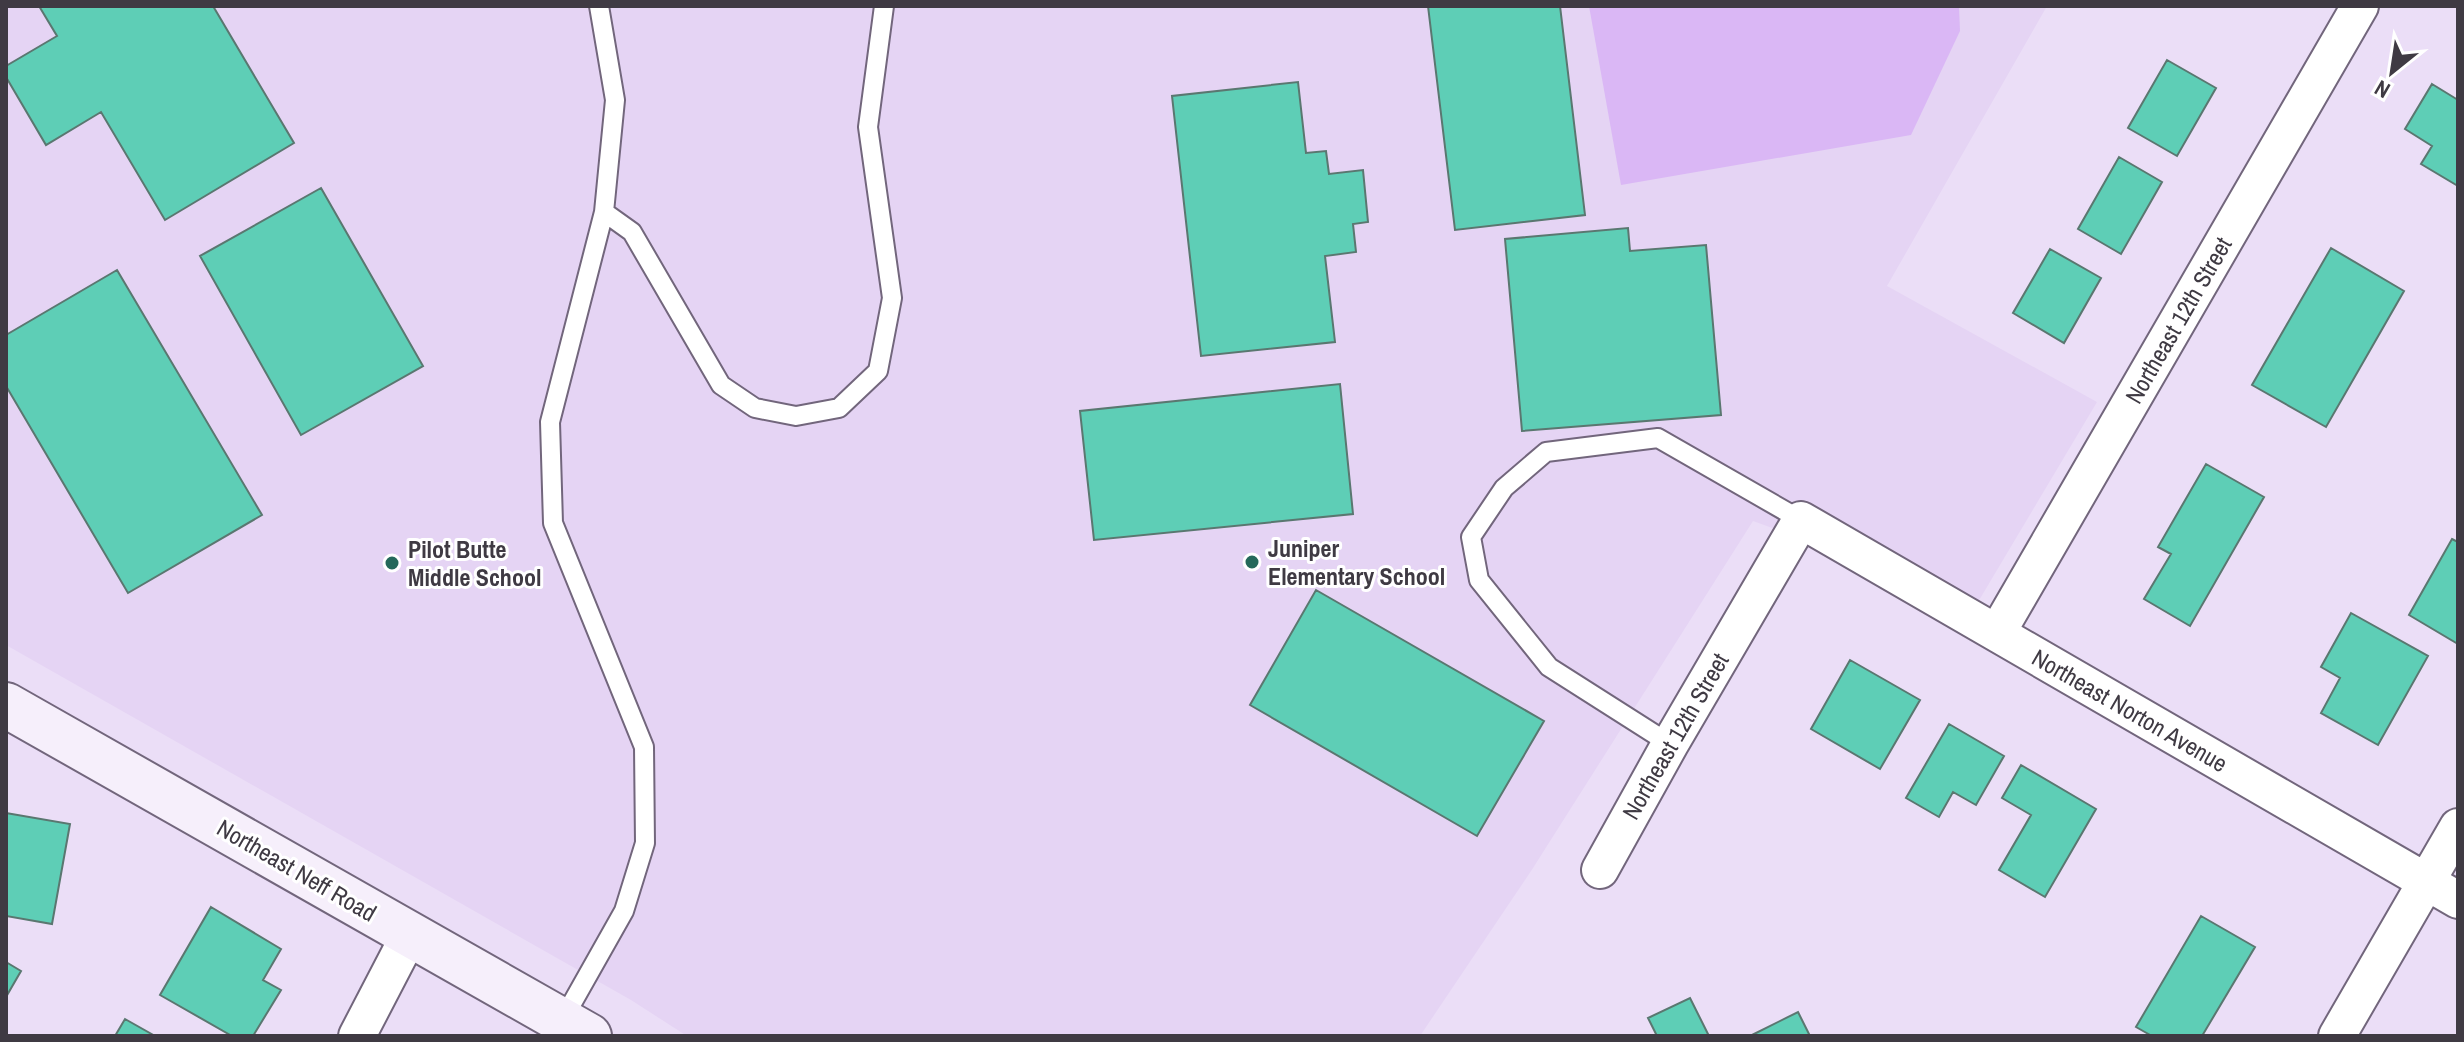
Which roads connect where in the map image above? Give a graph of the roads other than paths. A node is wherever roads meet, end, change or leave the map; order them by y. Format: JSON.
{"nodes":[{"id":1,"x":599,"y":6,"type":"edge"},
{"id":2,"x":884,"y":6,"type":"edge"},
{"id":3,"x":2360,"y":6,"type":"edge"},
{"id":4,"x":604,"y":212,"type":"junction"},
{"id":5,"x":1801,"y":520,"type":"junction"},
{"id":6,"x":1997,"y":633,"type":"junction"},
{"id":7,"x":6,"y":705,"type":"edge"},
{"id":8,"x":1670,"y":744,"type":"junction"},
{"id":9,"x":2458,"y":827,"type":"edge"},
{"id":10,"x":1600,"y":870,"type":"dead end"},
{"id":11,"x":2426,"y":882,"type":"junction"},
{"id":12,"x":2458,"y":900,"type":"edge"},
{"id":13,"x":410,"y":934,"type":"junction"},
{"id":14,"x":575,"y":1028,"type":"edge"},
{"id":15,"x":357,"y":1036,"type":"edge"},
{"id":16,"x":2337,"y":1036,"type":"edge"}],
"edges":[{"from":1,"to":4,"type":"lane"},
{"from":2,"to":4,"type":"lane"},
{"from":3,"to":6,"type":"street","name":"Northeast 12th Street"},
{"from":4,"to":14,"type":"lane"},
{"from":5,"to":6,"type":"street","name":"Northeast Norton Avenue"},
{"from":5,"to":8,"type":"street","name":"Northeast 12th Street"},
{"from":5,"to":8,"type":"lane"},
{"from":6,"to":11,"type":"street","name":"Northeast Norton Avenue"},
{"from":7,"to":13,"type":"main road","name":"Northeast Neff Road"},
{"from":8,"to":10,"type":"street","name":"Northeast 12th Street"},
{"from":9,"to":11,"type":"street"},
{"from":11,"to":12,"type":"street","name":"Northeast Norton Avenue"},
{"from":11,"to":16,"type":"street"},
{"from":13,"to":14,"type":"main road","name":"Northeast Neff Road"},
{"from":13,"to":15,"type":"street"}]}
